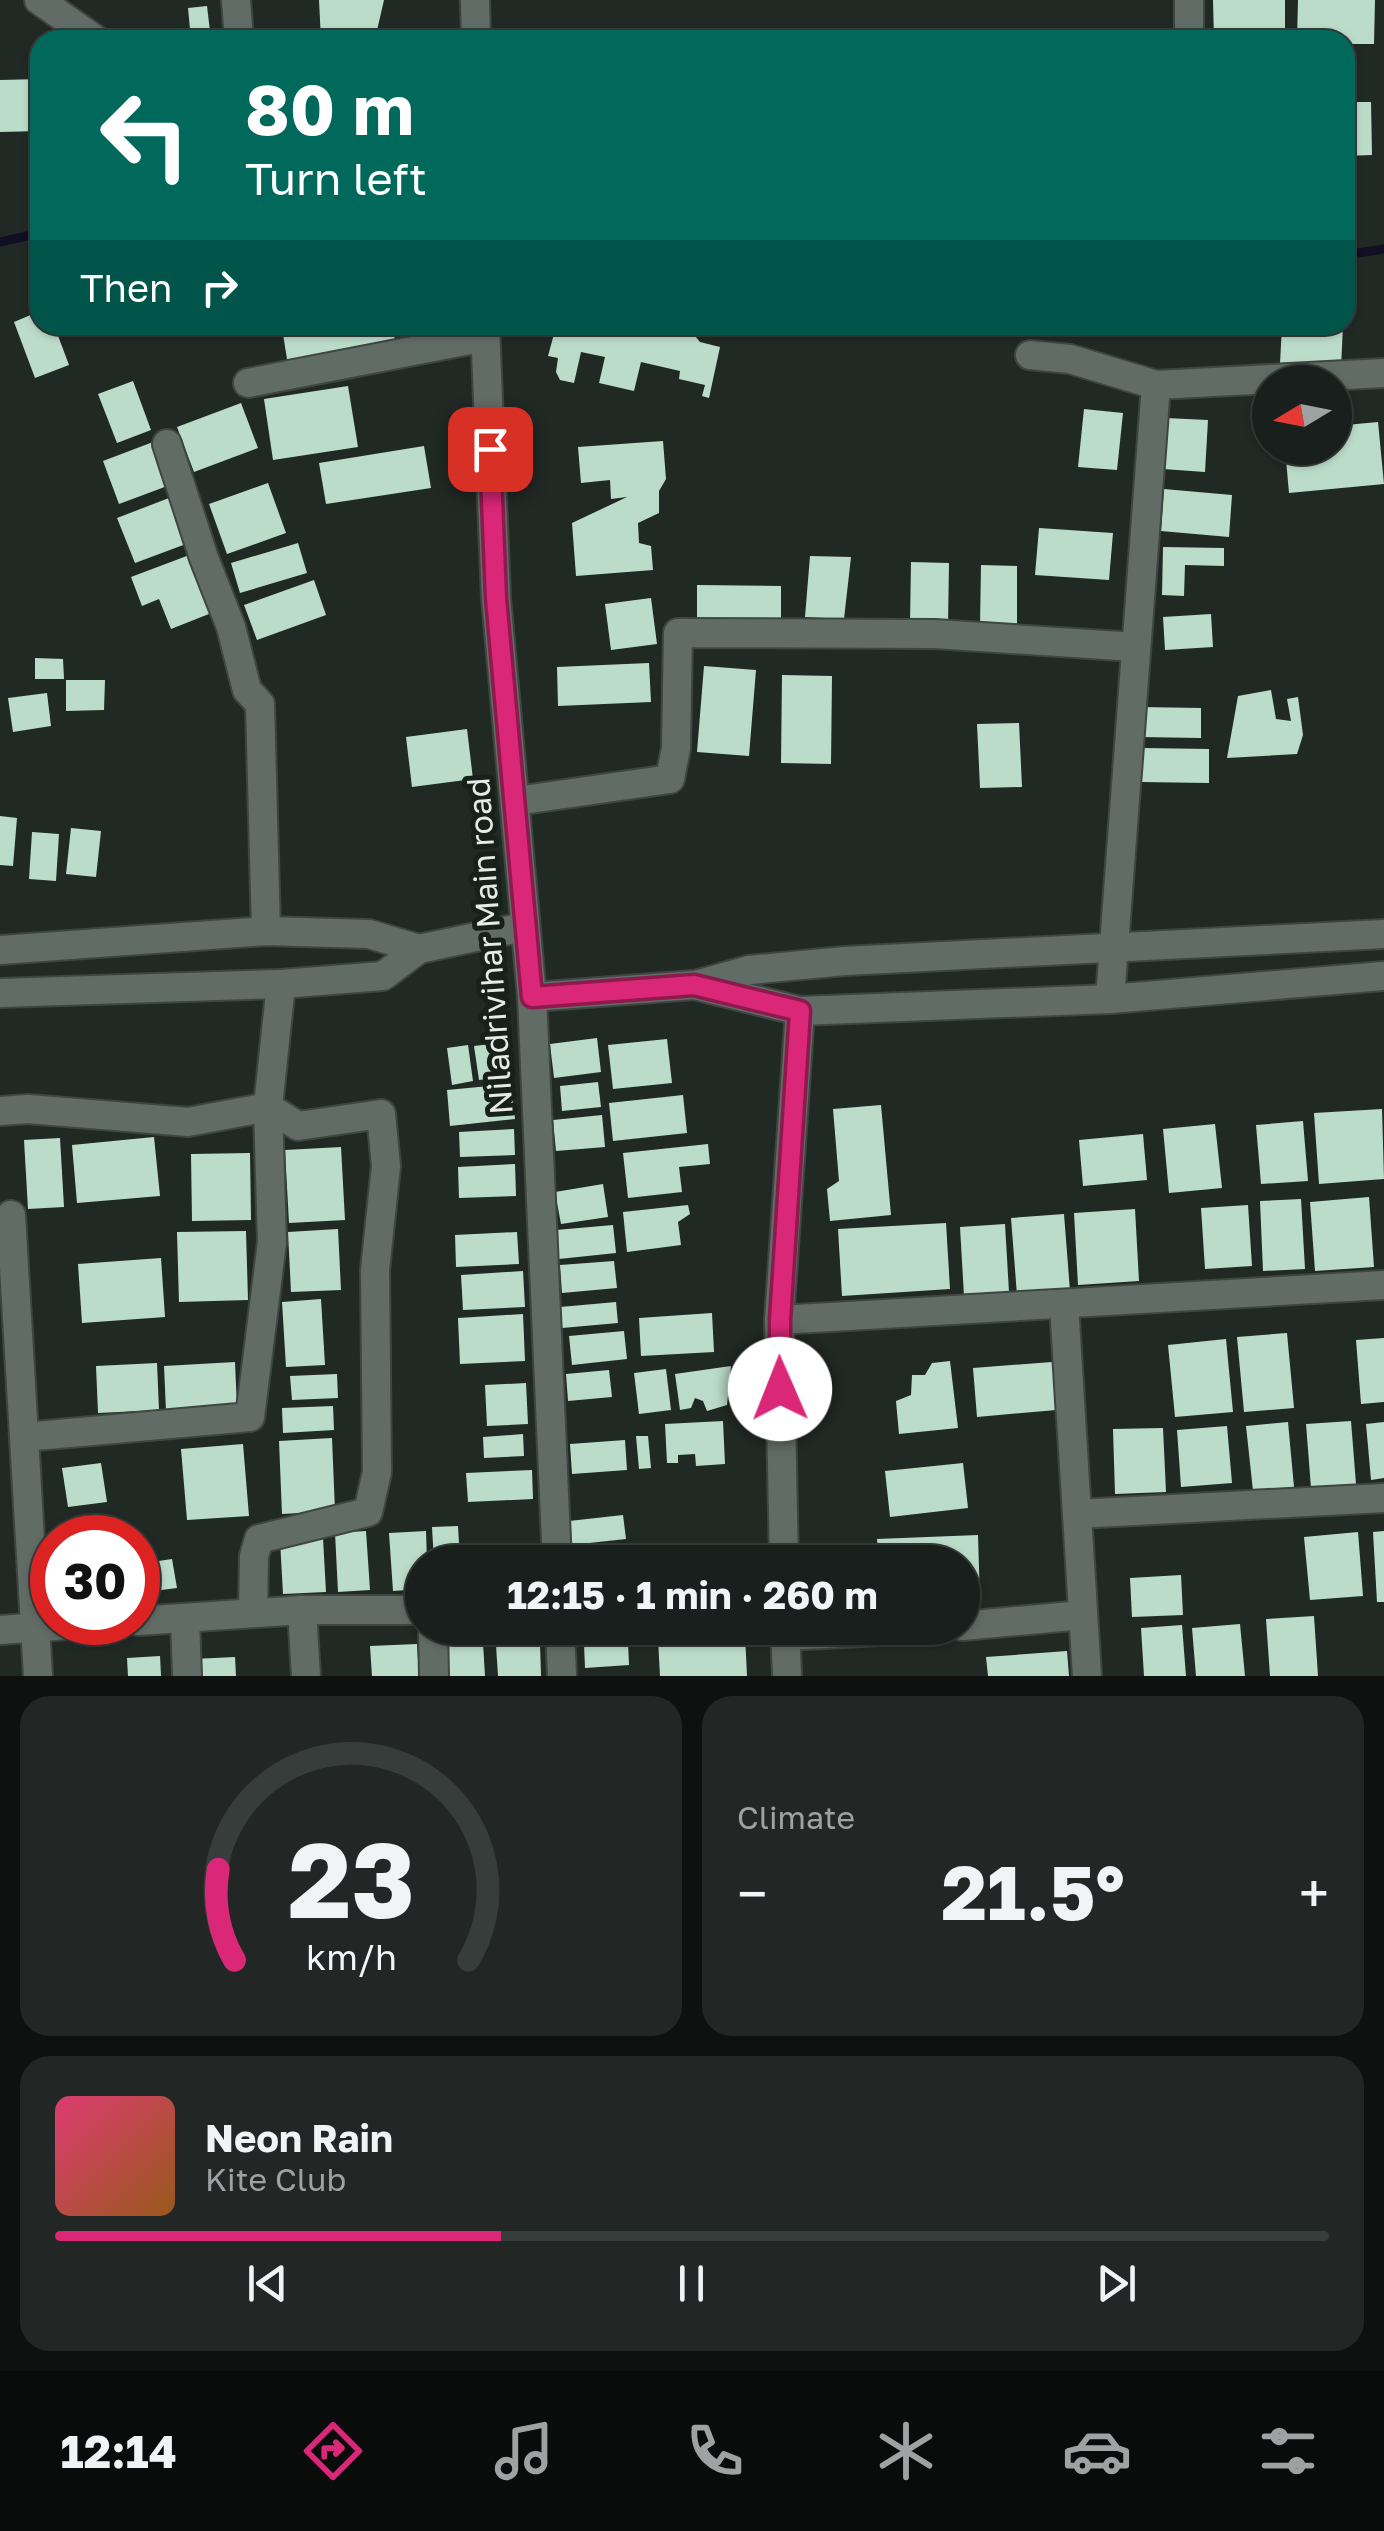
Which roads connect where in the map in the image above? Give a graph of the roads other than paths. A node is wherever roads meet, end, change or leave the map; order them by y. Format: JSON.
{"nodes":[{"id":1,"x":40,"y":0,"type":"edge"},
{"id":2,"x":236,"y":0,"type":"edge"},
{"id":3,"x":475,"y":0,"type":"edge"},
{"id":4,"x":1189,"y":0,"type":"edge"},
{"id":5,"x":82,"y":30,"type":"edge"},
{"id":6,"x":238,"y":30,"type":"edge"},
{"id":7,"x":476,"y":30,"type":"edge"},
{"id":8,"x":1189,"y":30,"type":"edge"},
{"id":9,"x":467,"y":335,"type":"edge"},
{"id":10,"x":485,"y":335,"type":"edge"},
{"id":11,"x":1030,"y":355,"type":"dead end"},
{"id":12,"x":1384,"y":374,"type":"edge"},
{"id":13,"x":248,"y":383,"type":"dead end"},
{"id":14,"x":1156,"y":385,"type":"junction"},
{"id":15,"x":166,"y":444,"type":"dead end"},
{"id":16,"x":1136,"y":646,"type":"junction"},
{"id":17,"x":516,"y":801,"type":"junction"},
{"id":18,"x":523,"y":927,"type":"junction"},
{"id":19,"x":266,"y":930,"type":"junction"},
{"id":20,"x":1384,"y":934,"type":"edge"},
{"id":21,"x":419,"y":949,"type":"junction"},
{"id":22,"x":1113,"y":949,"type":"junction"},
{"id":23,"x":0,"y":950,"type":"edge"},
{"id":24,"x":1384,"y":976,"type":"edge"},
{"id":25,"x":282,"y":984,"type":"junction"},
{"id":26,"x":694,"y":985,"type":"junction"},
{"id":27,"x":0,"y":993,"type":"edge"},
{"id":28,"x":532,"y":997,"type":"junction"},
{"id":29,"x":1110,"y":999,"type":"junction"},
{"id":30,"x":800,"y":1011,"type":"junction"},
{"id":31,"x":268,"y":1108,"type":"junction"},
{"id":32,"x":0,"y":1112,"type":"edge"},
{"id":33,"x":11,"y":1214,"type":"dead end"},
{"id":34,"x":1384,"y":1285,"type":"edge"},
{"id":35,"x":1064,"y":1304,"type":"junction"},
{"id":36,"x":780,"y":1320,"type":"junction"},
{"id":37,"x":24,"y":1437,"type":"junction"},
{"id":38,"x":1384,"y":1498,"type":"edge"},
{"id":39,"x":1077,"y":1514,"type":"junction"},
{"id":40,"x":30,"y":1541,"type":"edge"},
{"id":41,"x":556,"y":1545,"type":"edge"},
{"id":42,"x":784,"y":1545,"type":"edge"},
{"id":43,"x":302,"y":1610,"type":"junction"},
{"id":44,"x":405,"y":1610,"type":"edge"},
{"id":45,"x":252,"y":1614,"type":"junction"},
{"id":46,"x":1083,"y":1615,"type":"junction"},
{"id":47,"x":185,"y":1618,"type":"junction"},
{"id":48,"x":160,"y":1620,"type":"edge"},
{"id":49,"x":980,"y":1624,"type":"edge"},
{"id":50,"x":30,"y":1627,"type":"edge"},
{"id":51,"x":0,"y":1630,"type":"edge"},
{"id":52,"x":36,"y":1645,"type":"edge"},
{"id":53,"x":433,"y":1645,"type":"edge"},
{"id":54,"x":561,"y":1645,"type":"edge"},
{"id":55,"x":786,"y":1645,"type":"edge"},
{"id":56,"x":38,"y":1676,"type":"edge"},
{"id":57,"x":186,"y":1676,"type":"edge"},
{"id":58,"x":306,"y":1676,"type":"edge"},
{"id":59,"x":434,"y":1676,"type":"edge"},
{"id":60,"x":562,"y":1676,"type":"edge"},
{"id":61,"x":787,"y":1676,"type":"edge"},
{"id":62,"x":1087,"y":1676,"type":"edge"}],
"edges":[{"from":1,"to":5,"type":"street"},
{"from":2,"to":6,"type":"street"},
{"from":3,"to":7,"type":"street"},
{"from":4,"to":8,"type":"street"},
{"from":9,"to":13,"type":"street"},
{"from":10,"to":17,"type":"street","name":"Niladrivihar Main road"},
{"from":11,"to":14,"type":"street"},
{"from":12,"to":14,"type":"street"},
{"from":14,"to":16,"type":"street"},
{"from":15,"to":19,"type":"street"},
{"from":16,"to":17,"type":"street"},
{"from":16,"to":22,"type":"street"},
{"from":17,"to":18,"type":"street","name":"Niladrivihar Main road"},
{"from":18,"to":21,"type":"street"},
{"from":18,"to":28,"type":"street","name":"Niladrivihar Main road"},
{"from":19,"to":21,"type":"street"},
{"from":19,"to":23,"type":"street"},
{"from":20,"to":22,"type":"street"},
{"from":21,"to":25,"type":"street"},
{"from":22,"to":26,"type":"street"},
{"from":22,"to":29,"type":"street"},
{"from":24,"to":29,"type":"street"},
{"from":25,"to":27,"type":"street"},
{"from":25,"to":31,"type":"street"},
{"from":26,"to":28,"type":"street"},
{"from":26,"to":30,"type":"street"},
{"from":28,"to":41,"type":"street","name":"Niladrivihar Main road"},
{"from":29,"to":30,"type":"street"},
{"from":30,"to":36,"type":"street"},
{"from":31,"to":32,"type":"street"},
{"from":31,"to":37,"type":"street"},
{"from":31,"to":45,"type":"street"},
{"from":33,"to":37,"type":"street"},
{"from":34,"to":35,"type":"street"},
{"from":35,"to":36,"type":"street"},
{"from":35,"to":39,"type":"street"},
{"from":36,"to":42,"type":"street"},
{"from":37,"to":40,"type":"street"},
{"from":38,"to":39,"type":"street"},
{"from":39,"to":46,"type":"street"},
{"from":43,"to":44,"type":"street"},
{"from":43,"to":45,"type":"street"},
{"from":43,"to":58,"type":"street"},
{"from":45,"to":47,"type":"street"},
{"from":46,"to":49,"type":"street"},
{"from":46,"to":62,"type":"street"},
{"from":47,"to":48,"type":"street"},
{"from":47,"to":57,"type":"street"},
{"from":50,"to":51,"type":"street"},
{"from":52,"to":56,"type":"street"},
{"from":53,"to":59,"type":"street"},
{"from":54,"to":60,"type":"street"},
{"from":55,"to":61,"type":"street"}]}
